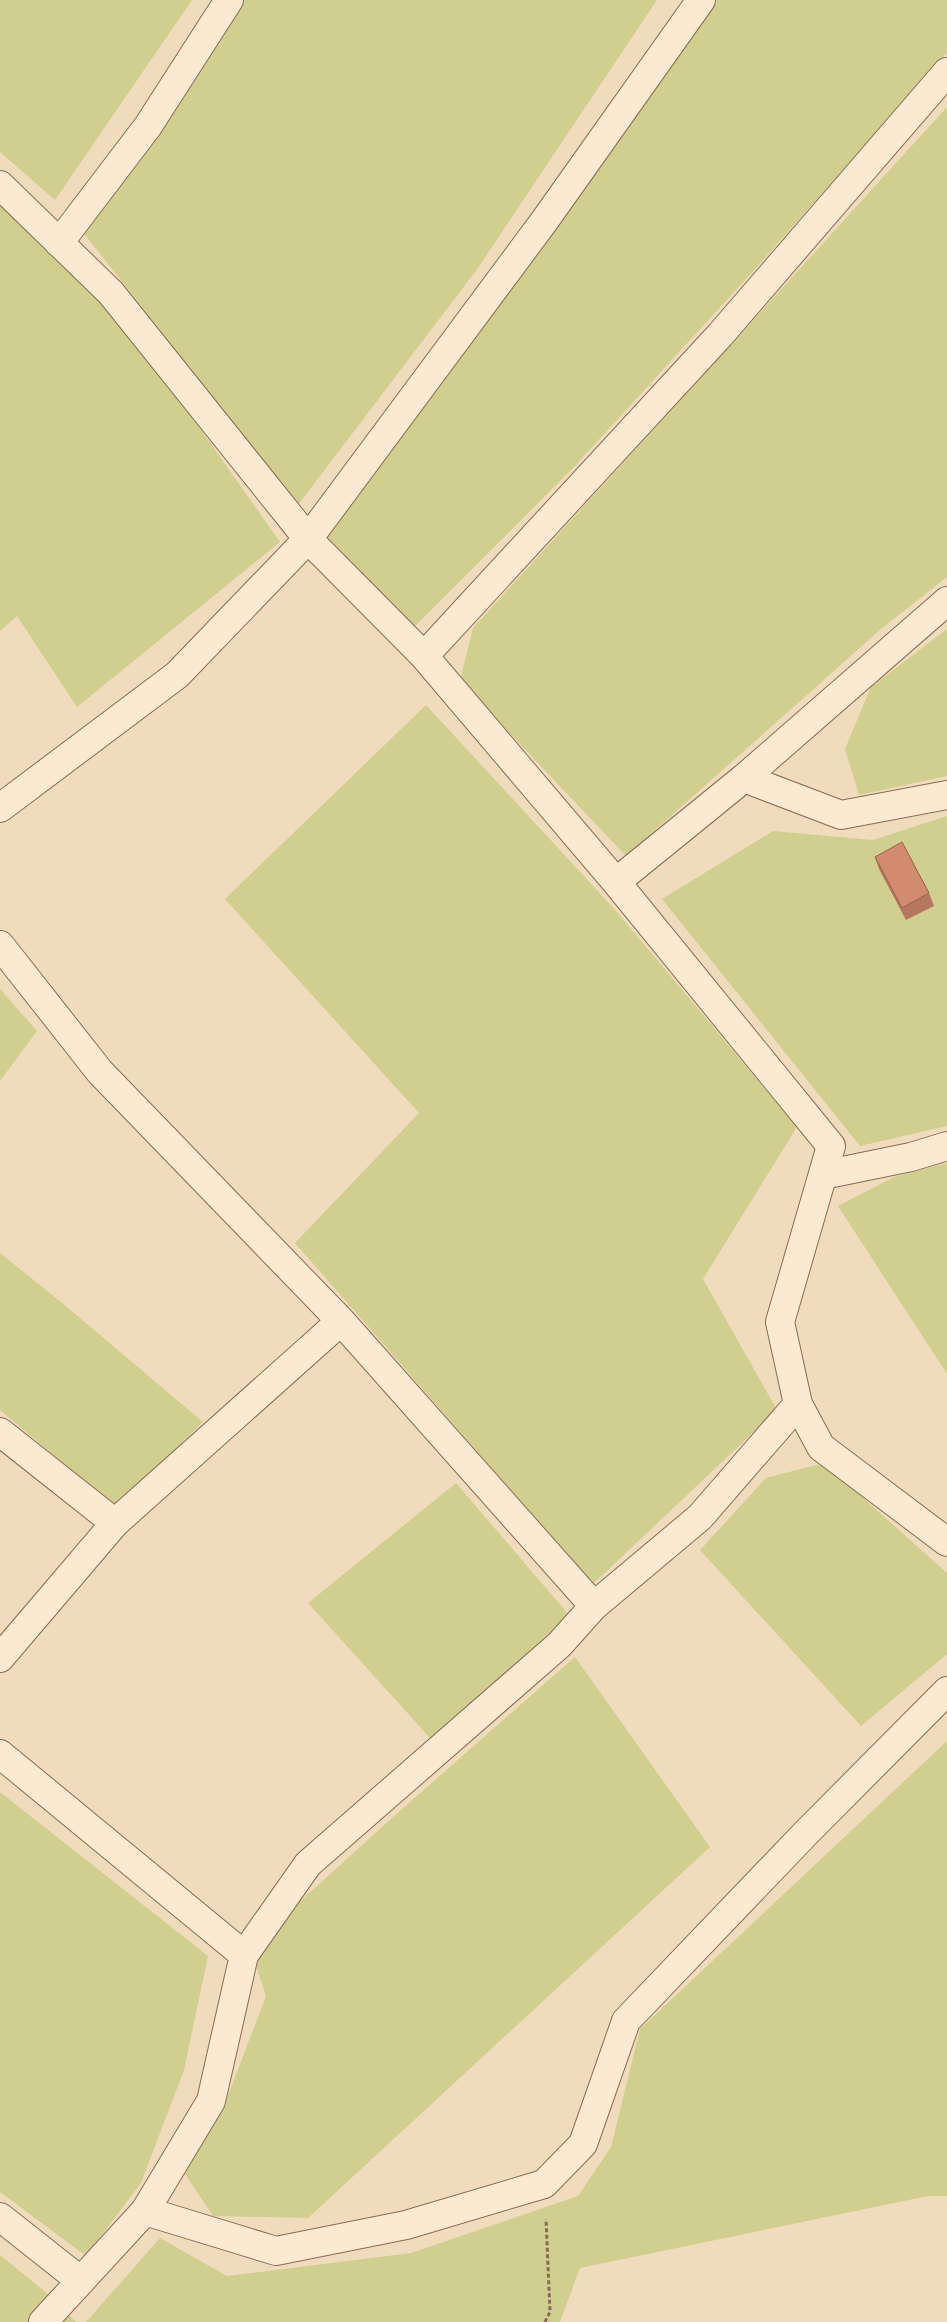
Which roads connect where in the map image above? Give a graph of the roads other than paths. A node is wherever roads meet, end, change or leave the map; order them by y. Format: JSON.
{"nodes":[{"id":1,"x":229,"y":0,"type":"edge"},
{"id":2,"x":701,"y":0,"type":"edge"},
{"id":3,"x":947,"y":72,"type":"edge"},
{"id":4,"x":0,"y":185,"type":"edge"},
{"id":5,"x":60,"y":243,"type":"junction"},
{"id":6,"x":308,"y":538,"type":"junction"},
{"id":7,"x":947,"y":601,"type":"edge"},
{"id":8,"x":424,"y":656,"type":"junction"},
{"id":9,"x":744,"y":778,"type":"junction"},
{"id":10,"x":947,"y":795,"type":"edge"},
{"id":11,"x":0,"y":808,"type":"edge"},
{"id":12,"x":616,"y":882,"type":"junction"},
{"id":13,"x":0,"y":945,"type":"edge"},
{"id":14,"x":947,"y":1146,"type":"edge"},
{"id":15,"x":823,"y":1176,"type":"junction"},
{"id":16,"x":341,"y":1321,"type":"junction"},
{"id":17,"x":798,"y":1404,"type":"junction"},
{"id":18,"x":0,"y":1432,"type":"edge"},
{"id":19,"x":115,"y":1523,"type":"junction"},
{"id":20,"x":947,"y":1542,"type":"edge"},
{"id":21,"x":594,"y":1606,"type":"junction"},
{"id":22,"x":0,"y":1658,"type":"edge"},
{"id":23,"x":947,"y":1691,"type":"edge"},
{"id":24,"x":0,"y":1754,"type":"edge"},
{"id":25,"x":244,"y":1955,"type":"junction"},
{"id":26,"x":145,"y":2211,"type":"junction"},
{"id":27,"x":0,"y":2217,"type":"edge"},
{"id":28,"x":81,"y":2281,"type":"junction"},
{"id":29,"x":43,"y":2322,"type":"edge"}],
"edges":[{"from":1,"to":5,"type":"lane"},
{"from":2,"to":6,"type":"lane"},
{"from":3,"to":8,"type":"lane"},
{"from":4,"to":5,"type":"lane"},
{"from":5,"to":6,"type":"lane"},
{"from":6,"to":8,"type":"lane"},
{"from":6,"to":11,"type":"lane"},
{"from":7,"to":9,"type":"lane"},
{"from":8,"to":12,"type":"lane"},
{"from":9,"to":10,"type":"lane"},
{"from":9,"to":12,"type":"lane"},
{"from":12,"to":15,"type":"lane"},
{"from":13,"to":16,"type":"lane"},
{"from":14,"to":15,"type":"lane"},
{"from":15,"to":17,"type":"lane"},
{"from":16,"to":19,"type":"lane"},
{"from":16,"to":21,"type":"lane"},
{"from":17,"to":20,"type":"lane"},
{"from":17,"to":21,"type":"lane"},
{"from":18,"to":19,"type":"lane"},
{"from":19,"to":22,"type":"lane"},
{"from":21,"to":25,"type":"lane"},
{"from":23,"to":26,"type":"lane"},
{"from":24,"to":25,"type":"lane"},
{"from":25,"to":26,"type":"lane"},
{"from":26,"to":28,"type":"lane"},
{"from":27,"to":28,"type":"lane"},
{"from":28,"to":29,"type":"lane"}]}
